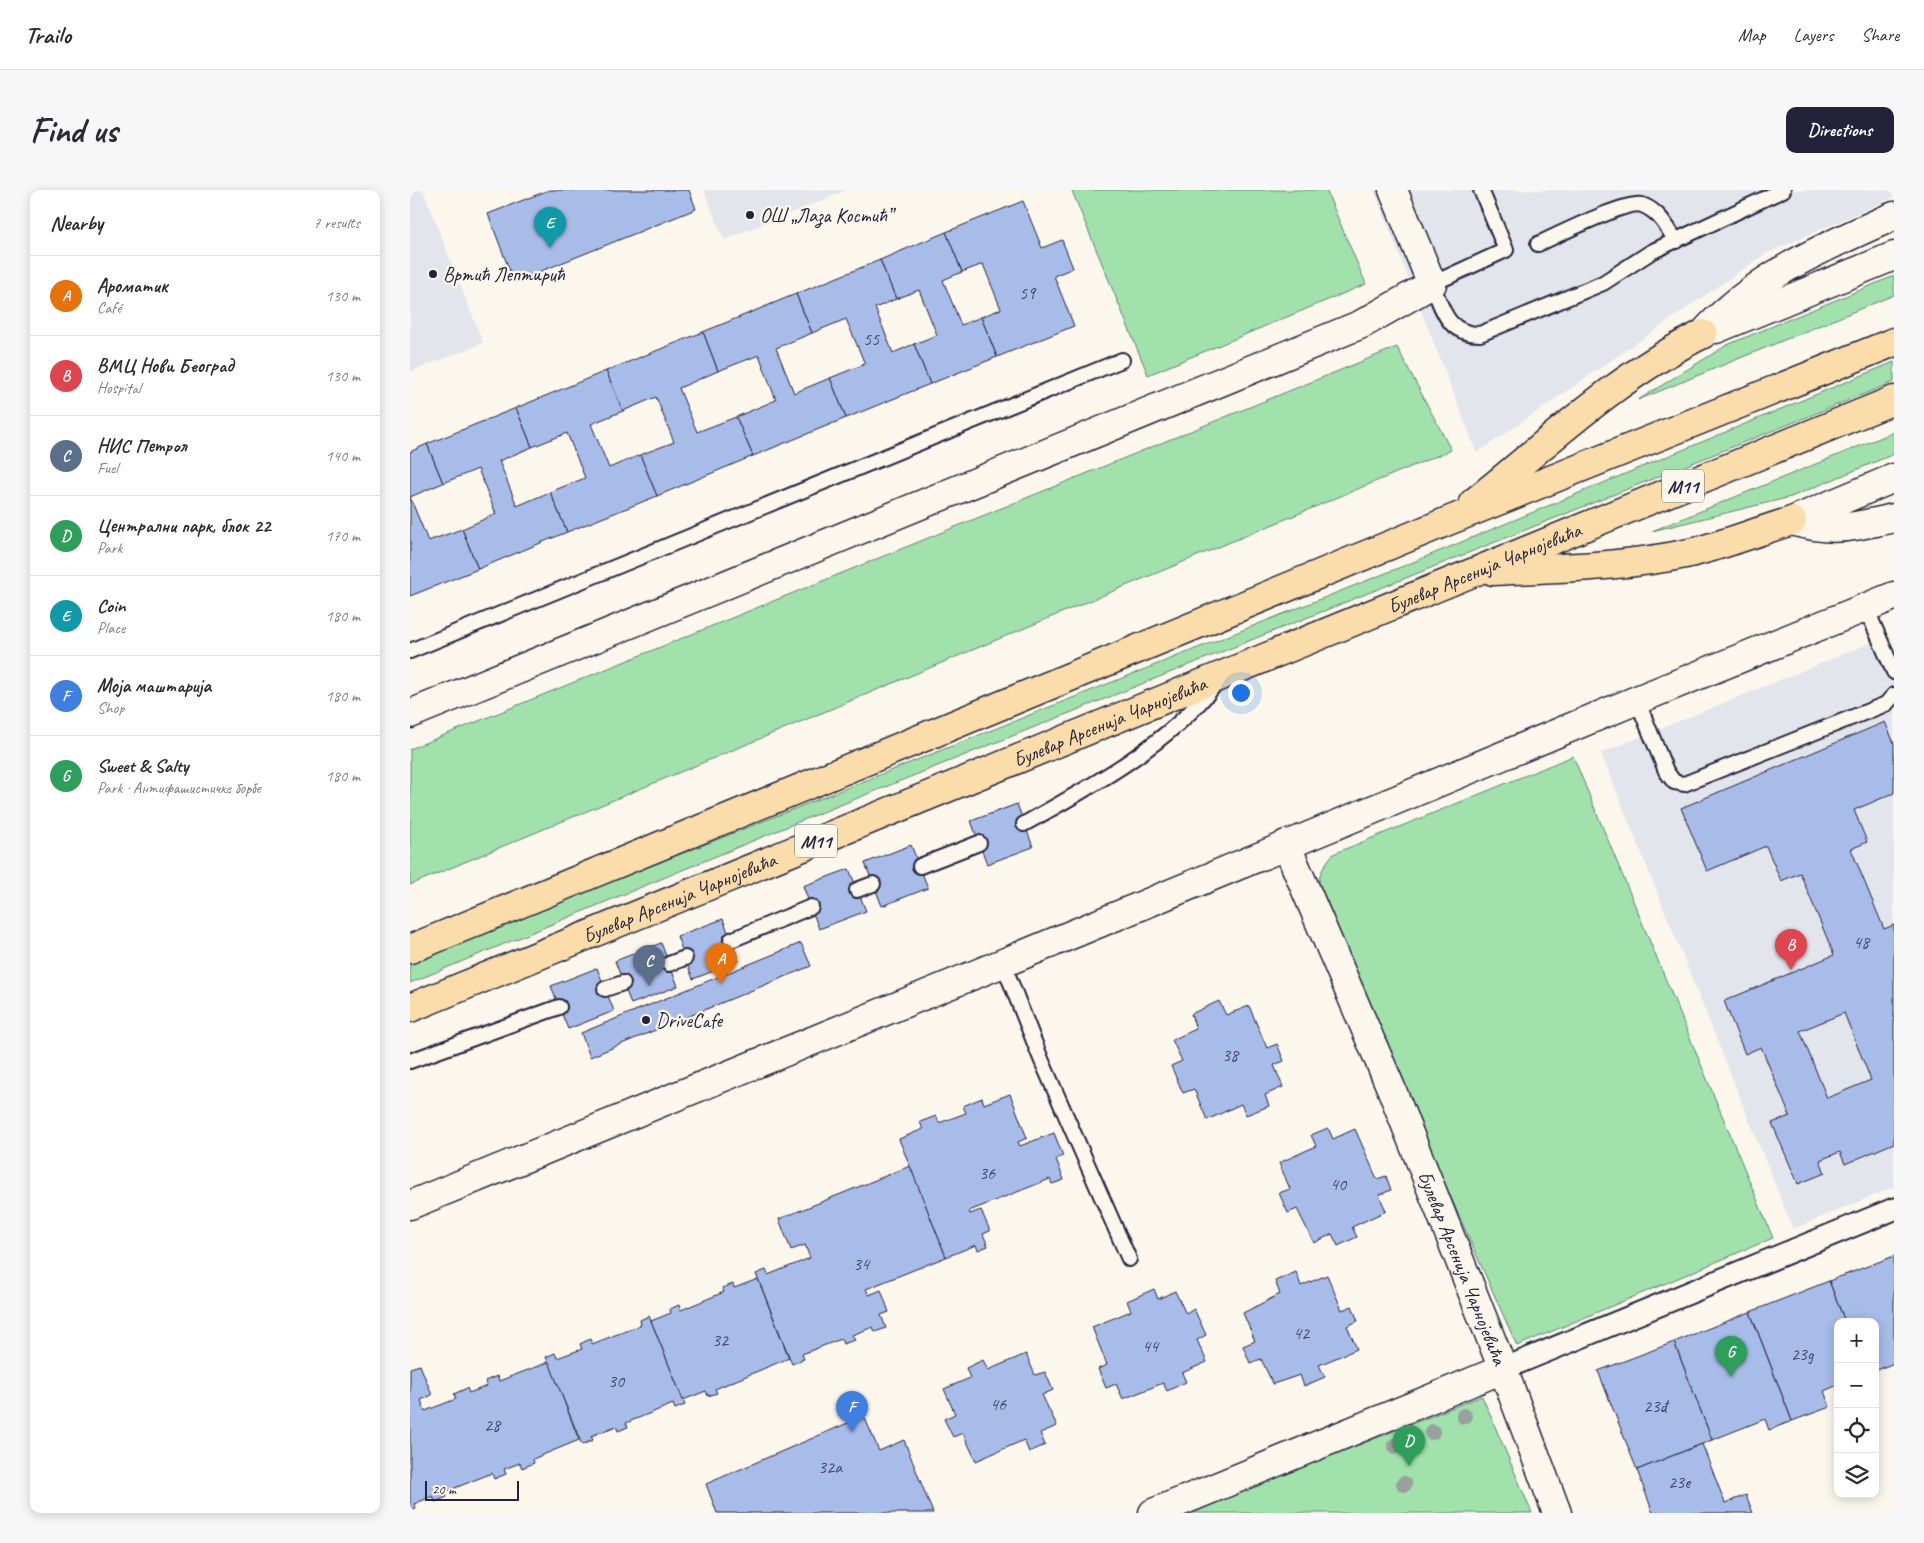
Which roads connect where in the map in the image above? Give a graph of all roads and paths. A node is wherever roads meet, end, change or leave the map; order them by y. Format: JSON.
{"nodes":[{"id":1,"x":1393,"y":190,"type":"edge"},
{"id":2,"x":1481,"y":190,"type":"edge"},
{"id":3,"x":1783,"y":190,"type":"edge"},
{"id":4,"x":1894,"y":216,"type":"edge"},
{"id":5,"x":1676,"y":241,"type":"junction"},
{"id":6,"x":1538,"y":244,"type":"dead end"},
{"id":7,"x":1894,"y":256,"type":"edge"},
{"id":8,"x":1432,"y":284,"type":"junction"},
{"id":9,"x":1703,"y":334,"type":"junction"},
{"id":10,"x":1894,"y":342,"type":"edge"},
{"id":11,"x":1122,"y":360,"type":"dead end"},
{"id":12,"x":1894,"y":400,"type":"edge"},
{"id":13,"x":1894,"y":478,"type":"edge"},
{"id":14,"x":1894,"y":518,"type":"edge"},
{"id":15,"x":1453,"y":519,"type":"junction"},
{"id":16,"x":1792,"y":521,"type":"junction"},
{"id":17,"x":1472,"y":572,"type":"junction"},
{"id":18,"x":1894,"y":596,"type":"edge"},
{"id":19,"x":1866,"y":608,"type":"junction"},
{"id":20,"x":410,"y":650,"type":"edge"},
{"id":21,"x":1894,"y":672,"type":"edge"},
{"id":22,"x":1223,"y":673,"type":"junction"},
{"id":23,"x":1894,"y":695,"type":"edge"},
{"id":24,"x":1637,"y":700,"type":"junction"},
{"id":25,"x":410,"y":714,"type":"edge"},
{"id":26,"x":1024,"y":824,"type":"dead end"},
{"id":27,"x":979,"y":843,"type":"dead end"},
{"id":28,"x":1286,"y":844,"type":"junction"},
{"id":29,"x":920,"y":866,"type":"dead end"},
{"id":30,"x":873,"y":884,"type":"dead end"},
{"id":31,"x":857,"y":890,"type":"dead end"},
{"id":32,"x":811,"y":907,"type":"dead end"},
{"id":33,"x":731,"y":940,"type":"dead end"},
{"id":34,"x":410,"y":948,"type":"edge"},
{"id":35,"x":685,"y":958,"type":"dead end"},
{"id":36,"x":1003,"y":963,"type":"junction"},
{"id":37,"x":669,"y":964,"type":"dead end"},
{"id":38,"x":623,"y":983,"type":"dead end"},
{"id":39,"x":605,"y":989,"type":"dead end"},
{"id":40,"x":559,"y":1007,"type":"dead end"},
{"id":41,"x":410,"y":1008,"type":"edge"},
{"id":42,"x":410,"y":1061,"type":"edge"},
{"id":43,"x":410,"y":1205,"type":"edge"},
{"id":44,"x":1894,"y":1209,"type":"edge"},
{"id":45,"x":1129,"y":1260,"type":"dead end"},
{"id":46,"x":1503,"y":1369,"type":"junction"},
{"id":47,"x":1153,"y":1513,"type":"edge"},
{"id":48,"x":1557,"y":1513,"type":"edge"}],
"edges":[{"from":1,"to":8,"type":"street"},
{"from":2,"to":8,"type":"lane"},
{"from":3,"to":5,"type":"lane"},
{"from":4,"to":9,"type":"street"},
{"from":5,"to":6,"type":"lane"},
{"from":5,"to":8,"type":"lane"},
{"from":7,"to":9,"type":"street"},
{"from":8,"to":25,"type":"street"},
{"from":9,"to":15,"type":"highway"},
{"from":10,"to":15,"type":"highway"},
{"from":11,"to":20,"type":"lane"},
{"from":12,"to":17,"type":"highway","name":"Булевар Арсенија Чарнојевића","number":"M11"},
{"from":13,"to":16,"type":"street"},
{"from":14,"to":16,"type":"street"},
{"from":15,"to":34,"type":"highway"},
{"from":16,"to":17,"type":"highway"},
{"from":17,"to":22,"type":"highway","name":"Булевар Арсенија Чарнојевића","number":"M11"},
{"from":18,"to":19,"type":"street"},
{"from":19,"to":21,"type":"lane"},
{"from":19,"to":24,"type":"street"},
{"from":22,"to":26,"type":"lane"},
{"from":22,"to":41,"type":"highway","name":"Булевар Арсенија Чарнојевића","number":"M11"},
{"from":23,"to":24,"type":"lane"},
{"from":24,"to":28,"type":"street"},
{"from":27,"to":29,"type":"lane"},
{"from":28,"to":36,"type":"street"},
{"from":28,"to":46,"type":"street","name":"Булевар Арсенија Чарнојевића"},
{"from":30,"to":31,"type":"lane"},
{"from":32,"to":33,"type":"lane"},
{"from":35,"to":37,"type":"lane"},
{"from":36,"to":43,"type":"street"},
{"from":36,"to":45,"type":"lane"},
{"from":38,"to":39,"type":"lane"},
{"from":40,"to":42,"type":"lane"},
{"from":44,"to":46,"type":"street"},
{"from":46,"to":47,"type":"street","name":"Булевар Арсенија Чарнојевића"},
{"from":46,"to":48,"type":"street"}]}
